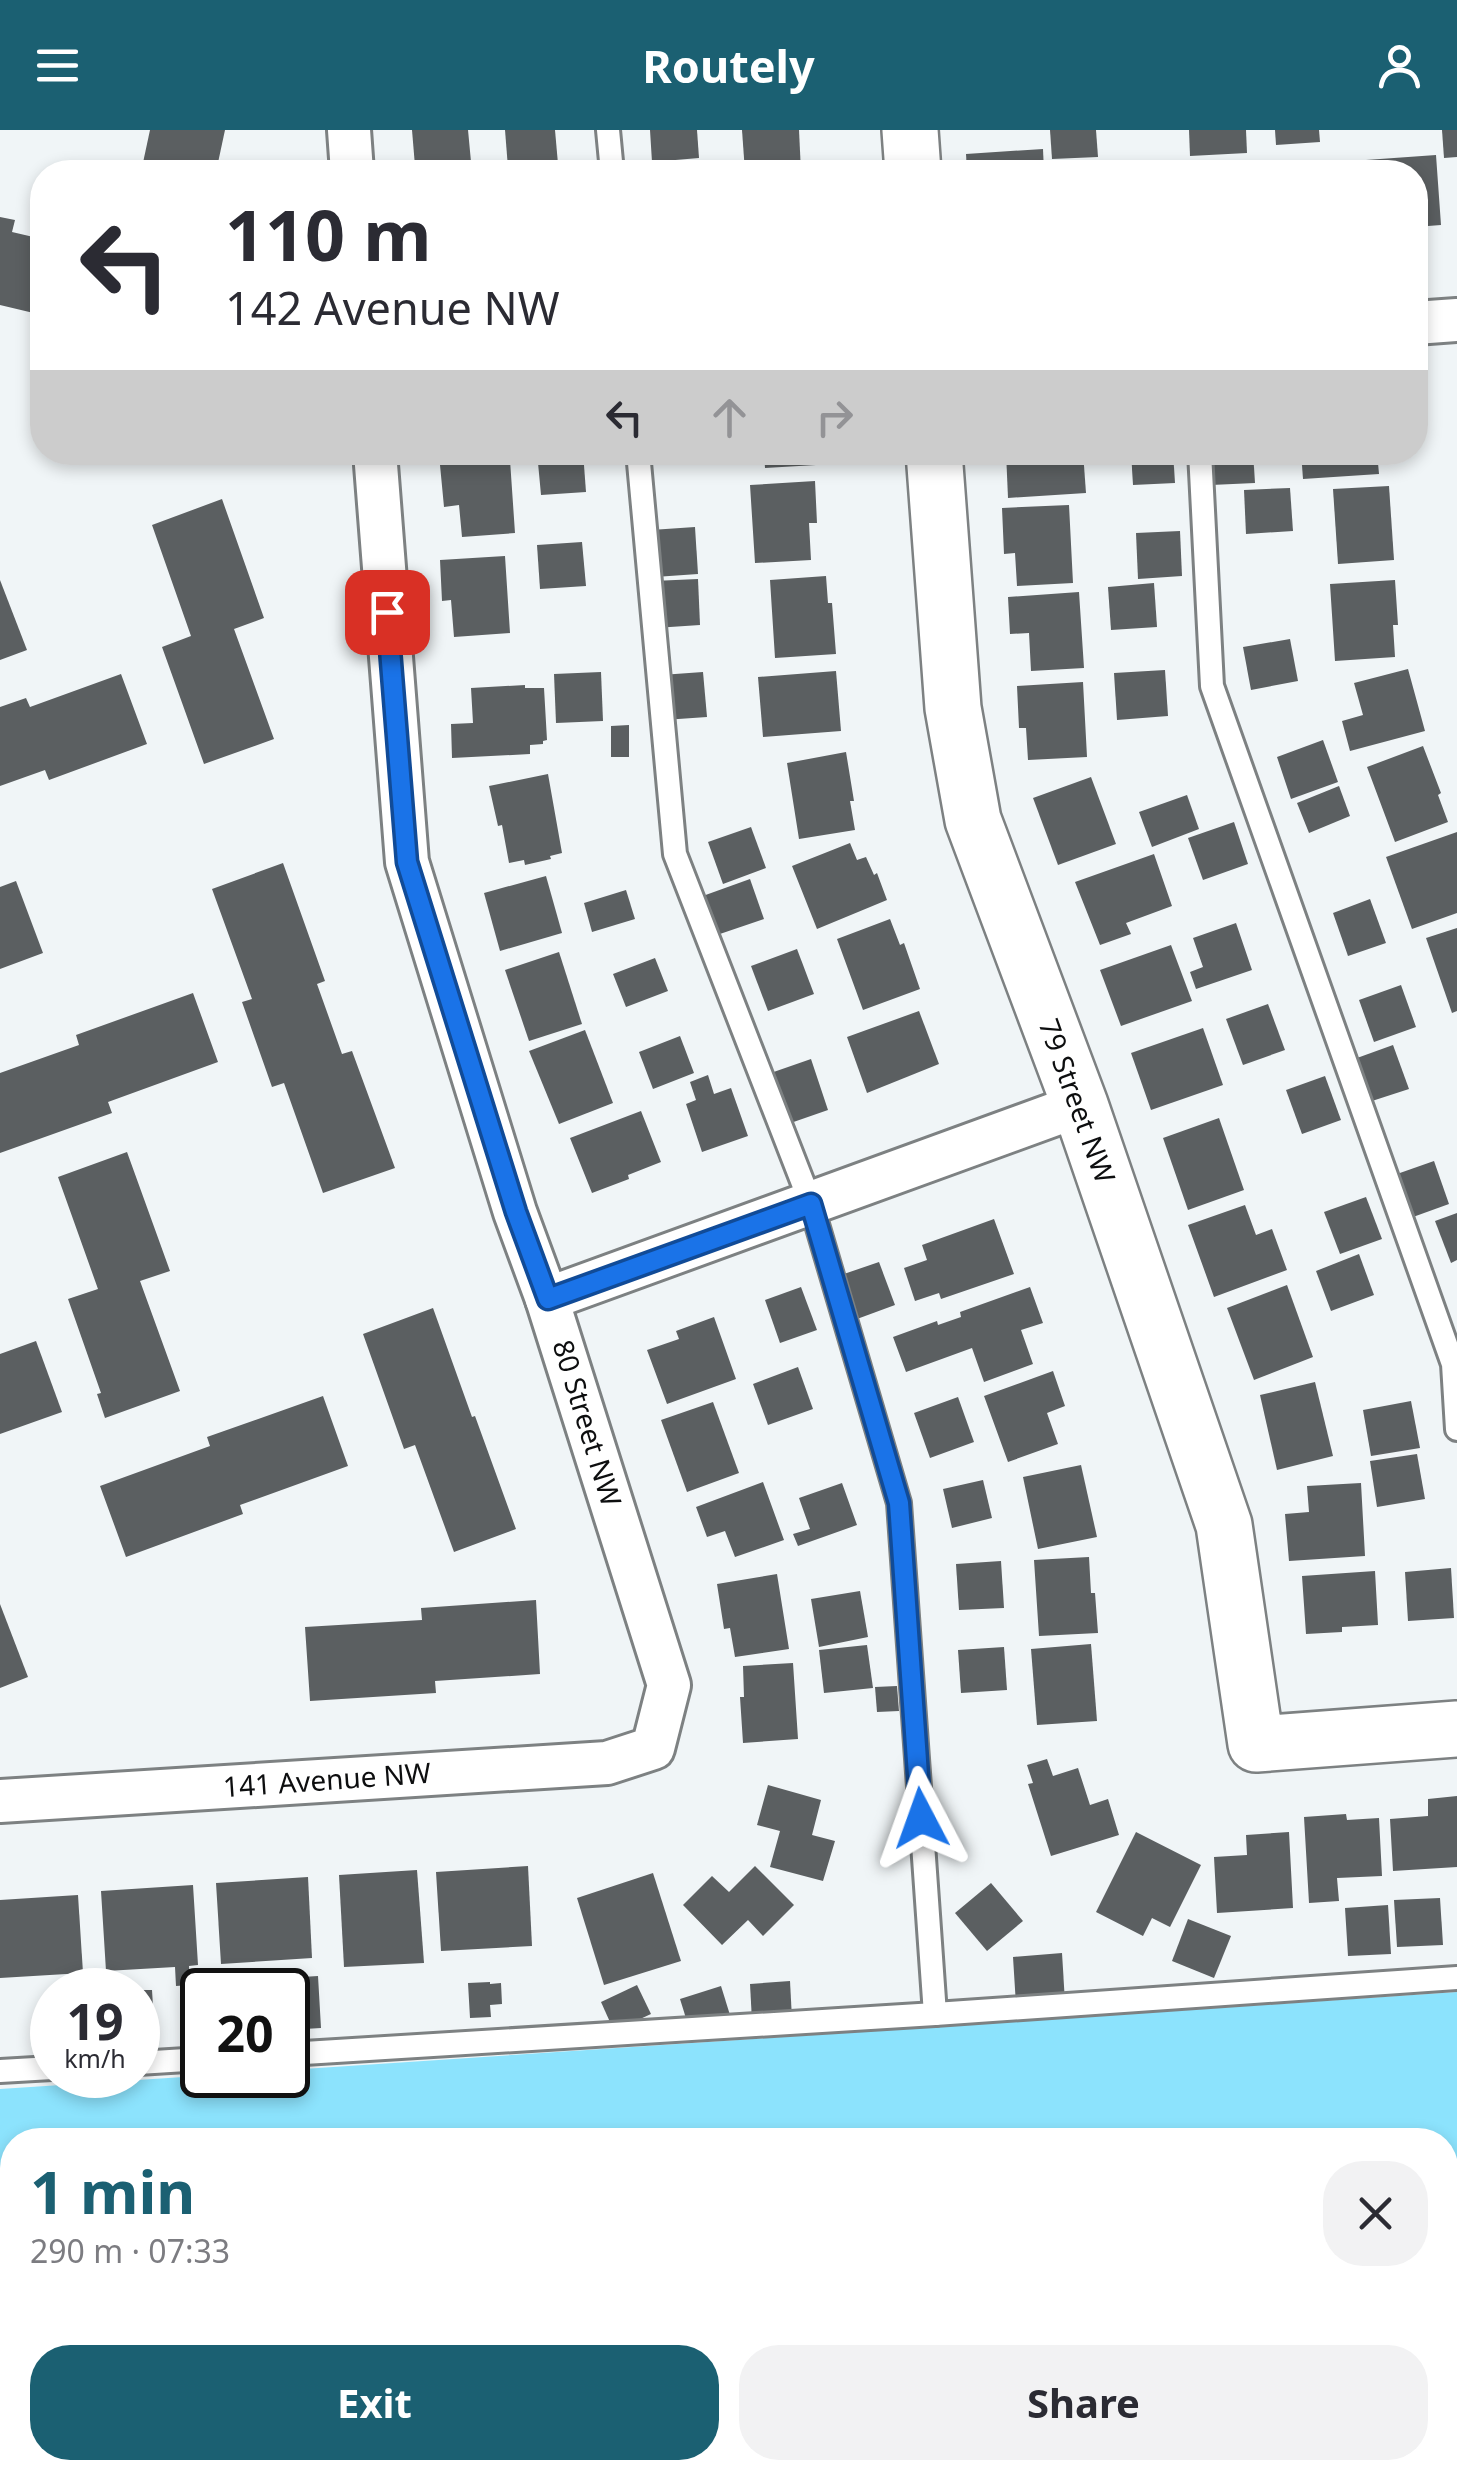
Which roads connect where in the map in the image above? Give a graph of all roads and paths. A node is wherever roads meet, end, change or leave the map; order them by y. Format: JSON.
{"nodes":[{"id":1,"x":349,"y":130,"type":"edge"},
{"id":2,"x":608,"y":130,"type":"edge"},
{"id":3,"x":910,"y":130,"type":"edge"},
{"id":4,"x":351,"y":160,"type":"edge"},
{"id":5,"x":611,"y":160,"type":"edge"},
{"id":6,"x":913,"y":160,"type":"edge"},
{"id":7,"x":1457,"y":320,"type":"edge"},
{"id":8,"x":1428,"y":322,"type":"edge"},
{"id":9,"x":376,"y":465,"type":"edge"},
{"id":10,"x":639,"y":465,"type":"edge"},
{"id":11,"x":935,"y":465,"type":"edge"},
{"id":12,"x":1201,"y":465,"type":"edge"},
{"id":13,"x":1080,"y":1105,"type":"junction"},
{"id":14,"x":811,"y":1204,"type":"junction"},
{"id":15,"x":548,"y":1299,"type":"junction"},
{"id":16,"x":1457,"y":1429,"type":"edge"},
{"id":17,"x":1457,"y":1729,"type":"edge"},
{"id":18,"x":652,"y":1748,"type":"joint"},
{"id":19,"x":0,"y":1801,"type":"edge"},
{"id":20,"x":1457,"y":1978,"type":"edge"},
{"id":21,"x":935,"y":2014,"type":"junction"},
{"id":22,"x":310,"y":2053,"type":"edge"},
{"id":23,"x":30,"y":2070,"type":"edge"},
{"id":24,"x":0,"y":2072,"type":"edge"}],
"edges":[{"from":1,"to":4,"type":"street"},
{"from":2,"to":5,"type":"lane"},
{"from":3,"to":6,"type":"street"},
{"from":7,"to":8,"type":"street"},
{"from":9,"to":15,"type":"street","name":"80 Street NW"},
{"from":10,"to":14,"type":"lane"},
{"from":11,"to":13,"type":"street","name":"79 Street NW"},
{"from":12,"to":16,"type":"lane"},
{"from":13,"to":14,"type":"street"},
{"from":13,"to":17,"type":"street","name":"79 Street NW"},
{"from":14,"to":15,"type":"street"},
{"from":14,"to":21,"type":"lane"},
{"from":15,"to":18,"type":"street","name":"80 Street NW"},
{"from":18,"to":19,"type":"street","name":"141 Avenue NW"},
{"from":20,"to":21,"type":"lane"},
{"from":21,"to":22,"type":"lane"},
{"from":23,"to":24,"type":"lane"}]}
